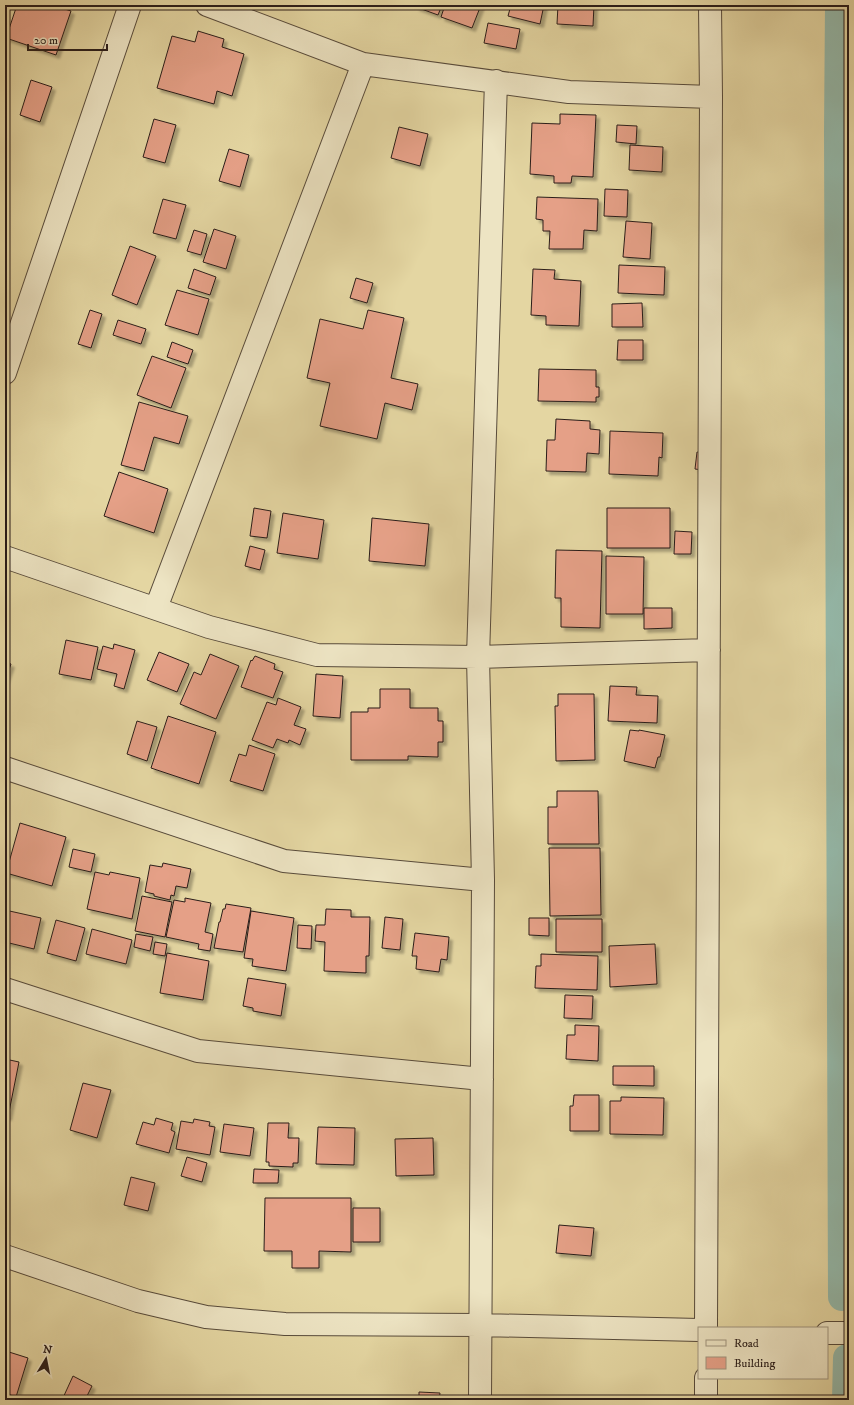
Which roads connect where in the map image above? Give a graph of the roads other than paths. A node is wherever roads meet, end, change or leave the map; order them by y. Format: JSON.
{"nodes":[{"id":1,"x":130,"y":5,"type":"edge"},
{"id":2,"x":207,"y":5,"type":"edge"},
{"id":3,"x":710,"y":5,"type":"edge"},
{"id":4,"x":363,"y":64,"type":"junction"},
{"id":5,"x":496,"y":81,"type":"junction"},
{"id":6,"x":711,"y":97,"type":"junction"},
{"id":7,"x":5,"y":374,"type":"edge"},
{"id":8,"x":5,"y":557,"type":"edge"},
{"id":9,"x":156,"y":608,"type":"junction"},
{"id":10,"x":709,"y":650,"type":"junction"},
{"id":11,"x":478,"y":657,"type":"junction"},
{"id":12,"x":5,"y":768,"type":"edge"},
{"id":13,"x":482,"y":880,"type":"junction"},
{"id":14,"x":5,"y":989,"type":"edge"},
{"id":15,"x":482,"y":1079,"type":"junction"},
{"id":16,"x":5,"y":1256,"type":"edge"},
{"id":17,"x":481,"y":1325,"type":"junction"},
{"id":18,"x":706,"y":1327,"type":"edge"},
{"id":19,"x":698,"y":1330,"type":"edge"},
{"id":20,"x":828,"y":1333,"type":"edge"},
{"id":21,"x":849,"y":1333,"type":"edge"},
{"id":22,"x":706,"y":1379,"type":"edge"},
{"id":23,"x":480,"y":1400,"type":"edge"},
{"id":24,"x":706,"y":1400,"type":"edge"}],
"edges":[{"from":1,"to":7,"type":"street"},
{"from":2,"to":4,"type":"street"},
{"from":3,"to":6,"type":"street"},
{"from":4,"to":5,"type":"street"},
{"from":4,"to":9,"type":"street"},
{"from":5,"to":6,"type":"street"},
{"from":5,"to":11,"type":"street"},
{"from":6,"to":10,"type":"street"},
{"from":8,"to":9,"type":"street"},
{"from":9,"to":11,"type":"street"},
{"from":10,"to":11,"type":"street"},
{"from":10,"to":18,"type":"street"},
{"from":11,"to":13,"type":"street"},
{"from":12,"to":13,"type":"street"},
{"from":13,"to":15,"type":"street"},
{"from":14,"to":15,"type":"street"},
{"from":15,"to":17,"type":"street"},
{"from":16,"to":17,"type":"street"},
{"from":17,"to":19,"type":"street"},
{"from":17,"to":23,"type":"street"},
{"from":20,"to":21,"type":"street"},
{"from":22,"to":24,"type":"street"}]}
